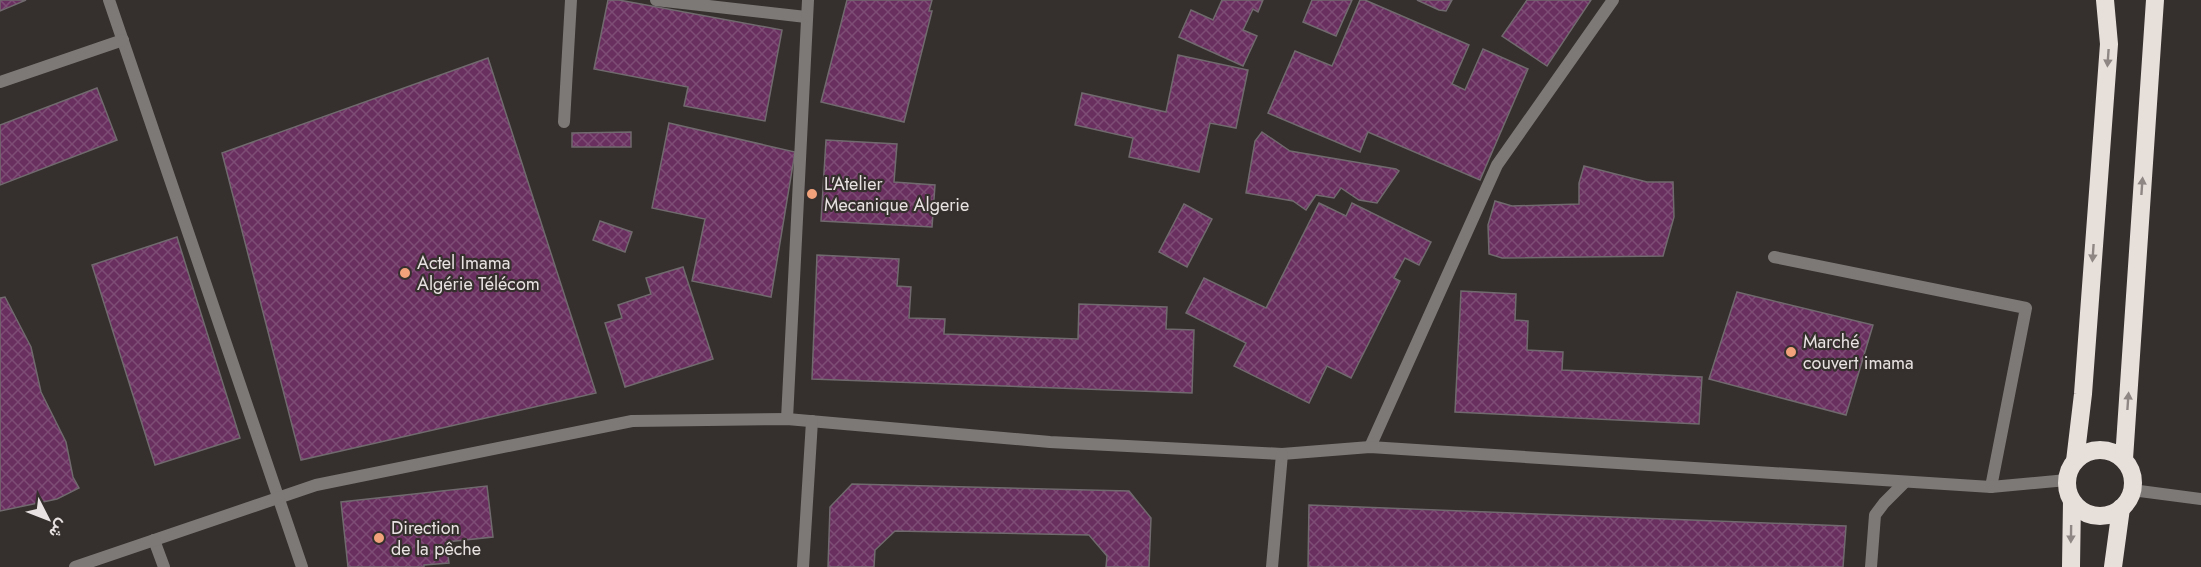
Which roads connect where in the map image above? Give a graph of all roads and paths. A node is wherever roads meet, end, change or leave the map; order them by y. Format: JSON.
{"nodes":[{"id":1,"x":109,"y":0,"type":"edge"},
{"id":2,"x":571,"y":0,"type":"edge"},
{"id":3,"x":656,"y":0,"type":"edge"},
{"id":4,"x":808,"y":0,"type":"edge"},
{"id":5,"x":1613,"y":0,"type":"edge"},
{"id":6,"x":2105,"y":0,"type":"edge"},
{"id":7,"x":2155,"y":0,"type":"edge"},
{"id":8,"x":806,"y":17,"type":"junction"},
{"id":9,"x":123,"y":40,"type":"junction"},
{"id":10,"x":0,"y":82,"type":"edge"},
{"id":11,"x":564,"y":122,"type":"dead end"},
{"id":12,"x":1774,"y":257,"type":"dead end"},
{"id":13,"x":787,"y":420,"type":"junction"},
{"id":14,"x":812,"y":421,"type":"junction"},
{"id":15,"x":1370,"y":447,"type":"junction"},
{"id":16,"x":1282,"y":454,"type":"junction"},
{"id":17,"x":2124,"y":459,"type":"junction"},
{"id":18,"x":2076,"y":461,"type":"junction"},
{"id":19,"x":2067,"y":480,"type":"junction"},
{"id":20,"x":1905,"y":482,"type":"junction"},
{"id":21,"x":1991,"y":487,"type":"junction"},
{"id":22,"x":2132,"y":490,"type":"junction"},
{"id":23,"x":278,"y":498,"type":"junction"},
{"id":24,"x":2201,"y":499,"type":"edge"},
{"id":25,"x":2072,"y":501,"type":"junction"},
{"id":26,"x":2121,"y":508,"type":"junction"},
{"id":27,"x":154,"y":540,"type":"junction"},
{"id":28,"x":75,"y":567,"type":"edge"},
{"id":29,"x":164,"y":567,"type":"edge"},
{"id":30,"x":302,"y":567,"type":"edge"},
{"id":31,"x":803,"y":567,"type":"edge"},
{"id":32,"x":1272,"y":567,"type":"edge"},
{"id":33,"x":1871,"y":567,"type":"edge"},
{"id":34,"x":2071,"y":567,"type":"edge"},
{"id":35,"x":2113,"y":567,"type":"edge"}],
"edges":[{"from":1,"to":9,"type":"street"},
{"from":2,"to":11,"type":"street"},
{"from":3,"to":8,"type":"street"},
{"from":4,"to":8,"type":"street"},
{"from":5,"to":15,"type":"street"},
{"from":6,"to":18,"type":"highway","one_way":true},
{"from":17,"to":7,"type":"highway","one_way":true},
{"from":8,"to":13,"type":"street"},
{"from":9,"to":10,"type":"street"},
{"from":9,"to":23,"type":"street"},
{"from":12,"to":21,"type":"street"},
{"from":13,"to":14,"type":"street"},
{"from":13,"to":23,"type":"street"},
{"from":14,"to":16,"type":"street"},
{"from":14,"to":31,"type":"street"},
{"from":15,"to":16,"type":"street"},
{"from":15,"to":20,"type":"street"},
{"from":16,"to":32,"type":"street"},
{"from":17,"to":18,"type":"highway"},
{"from":17,"to":22,"type":"highway"},
{"from":18,"to":19,"type":"highway"},
{"from":19,"to":21,"type":"street"},
{"from":19,"to":25,"type":"highway"},
{"from":20,"to":21,"type":"street"},
{"from":20,"to":33,"type":"street"},
{"from":22,"to":24,"type":"street"},
{"from":22,"to":26,"type":"highway"},
{"from":23,"to":27,"type":"street"},
{"from":23,"to":30,"type":"street"},
{"from":25,"to":26,"type":"highway"},
{"from":25,"to":34,"type":"highway","one_way":true},
{"from":26,"to":35,"type":"highway"},
{"from":27,"to":28,"type":"street"},
{"from":27,"to":29,"type":"street"}]}
